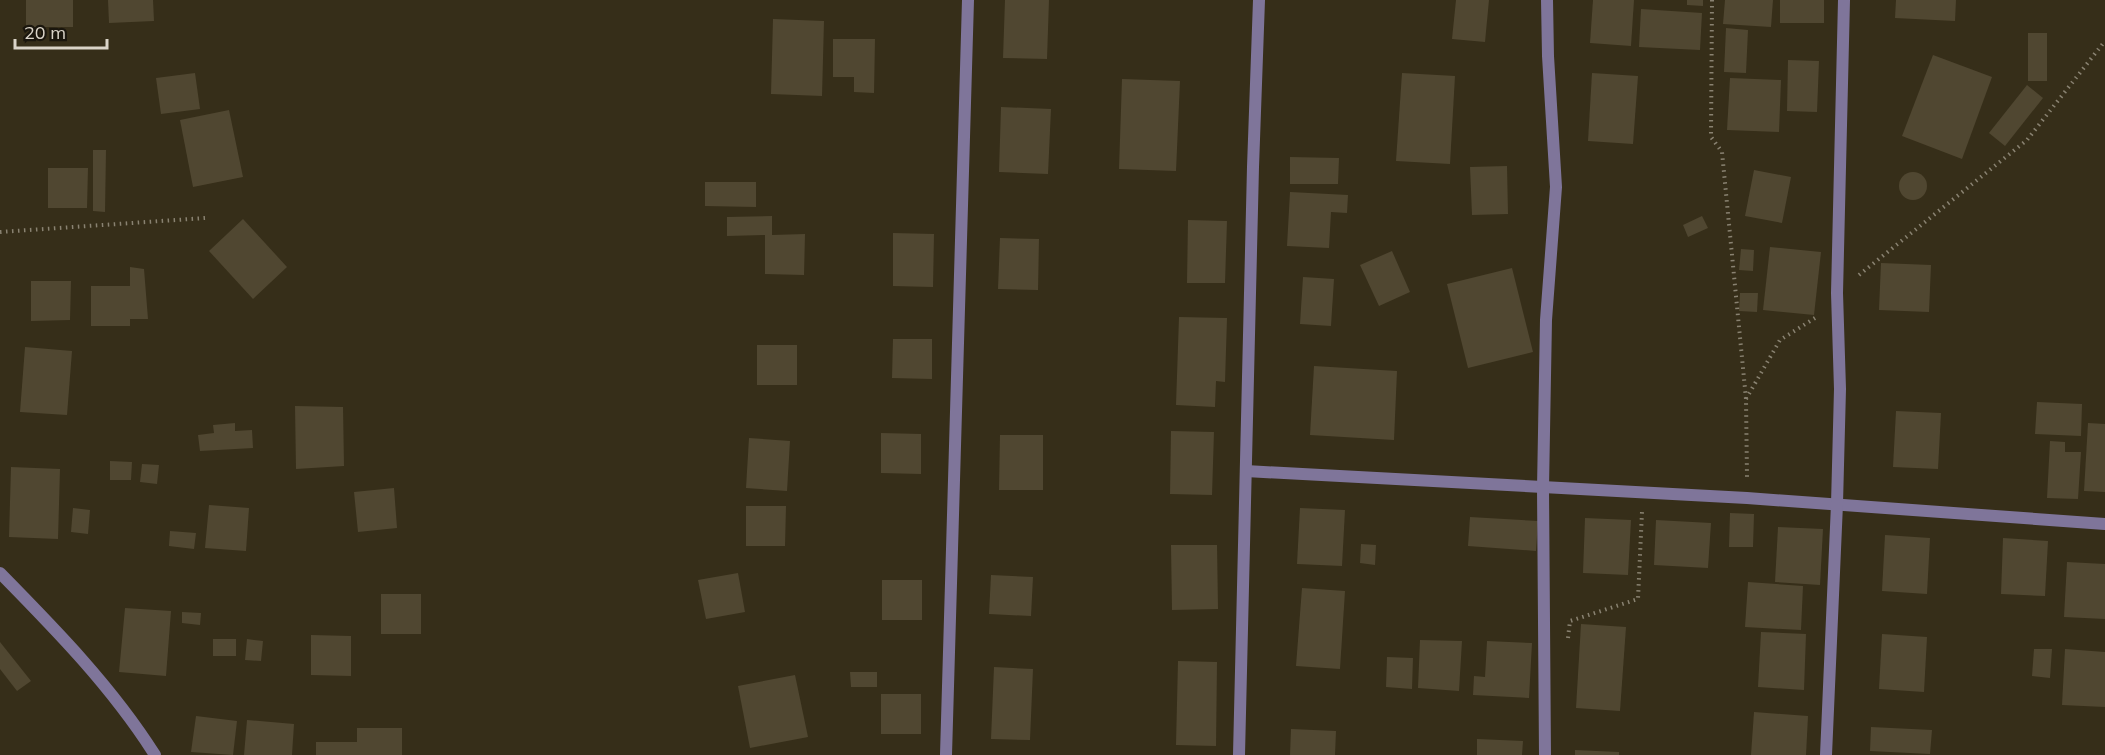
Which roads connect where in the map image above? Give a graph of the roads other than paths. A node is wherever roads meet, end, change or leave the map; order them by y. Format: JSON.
{"nodes":[{"id":1,"x":968,"y":0,"type":"edge"},
{"id":2,"x":1259,"y":0,"type":"edge"},
{"id":3,"x":1547,"y":0,"type":"edge"},
{"id":4,"x":1844,"y":0,"type":"edge"},
{"id":5,"x":1246,"y":471,"type":"junction"},
{"id":6,"x":1543,"y":488,"type":"junction"},
{"id":7,"x":1837,"y":504,"type":"junction"},
{"id":8,"x":2105,"y":524,"type":"edge"},
{"id":9,"x":0,"y":573,"type":"edge"},
{"id":10,"x":155,"y":755,"type":"edge"},
{"id":11,"x":946,"y":755,"type":"edge"},
{"id":12,"x":1239,"y":755,"type":"edge"},
{"id":13,"x":1545,"y":755,"type":"edge"},
{"id":14,"x":1826,"y":755,"type":"edge"}],
"edges":[{"from":1,"to":11,"type":"street"},
{"from":2,"to":5,"type":"street"},
{"from":3,"to":6,"type":"street"},
{"from":4,"to":7,"type":"street"},
{"from":5,"to":6,"type":"street"},
{"from":5,"to":12,"type":"street"},
{"from":6,"to":7,"type":"street"},
{"from":6,"to":13,"type":"street"},
{"from":7,"to":8,"type":"street"},
{"from":7,"to":14,"type":"street"},
{"from":9,"to":10,"type":"street"}]}
